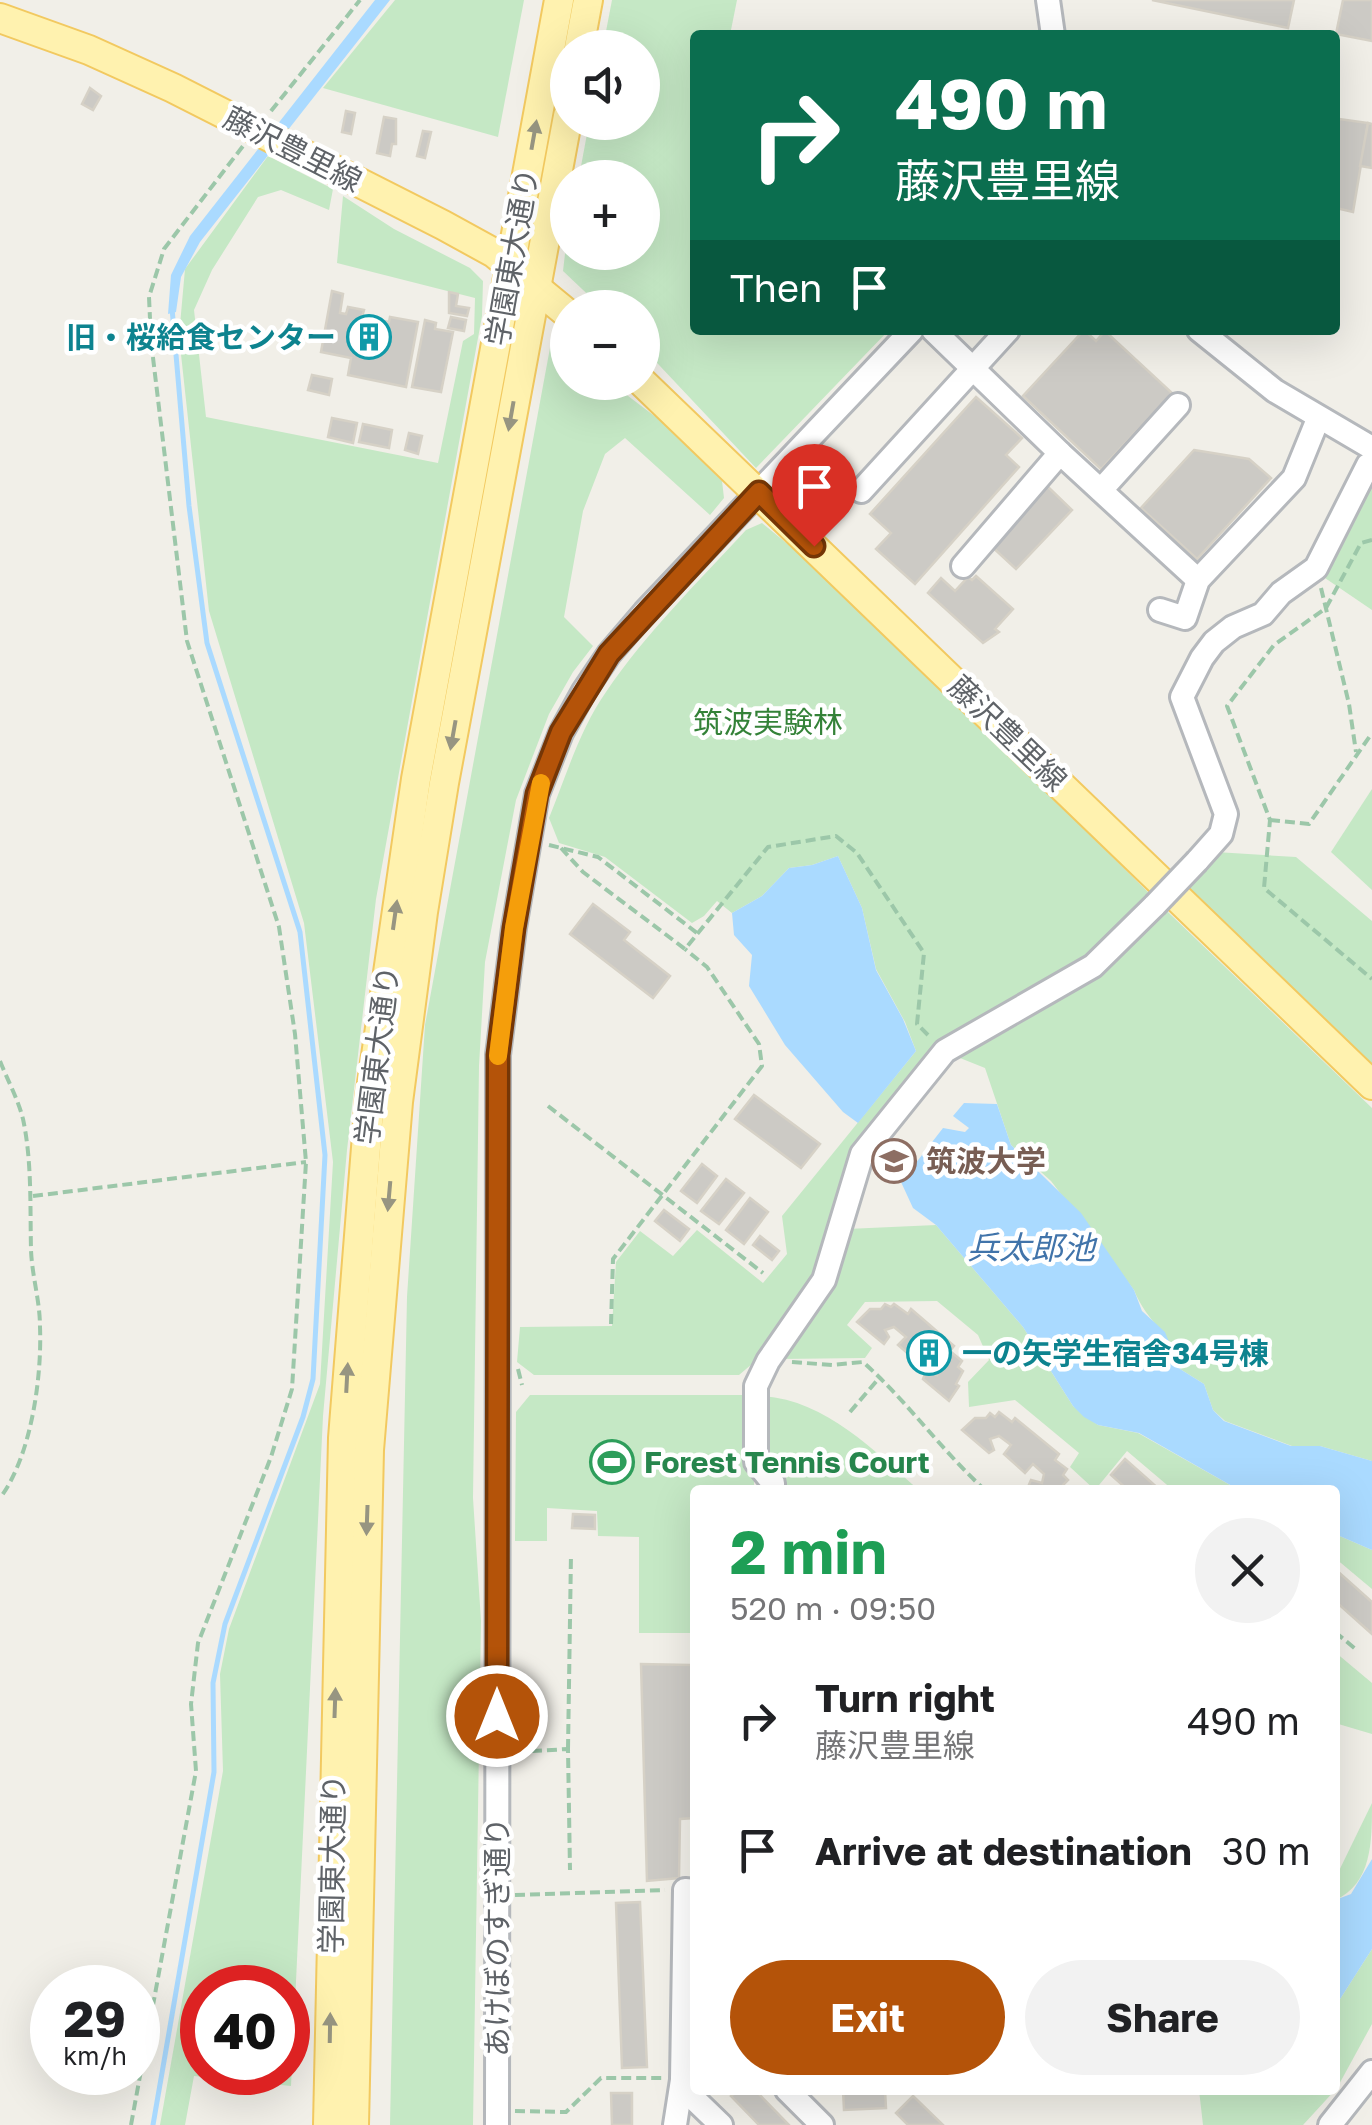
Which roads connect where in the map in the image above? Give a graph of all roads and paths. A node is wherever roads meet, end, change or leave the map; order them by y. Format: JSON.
{"nodes":[{"id":1,"x":360,"y":0,"type":"edge"},
{"id":2,"x":559,"y":0,"type":"edge"},
{"id":3,"x":588,"y":0,"type":"edge"},
{"id":4,"x":1048,"y":0,"type":"edge"},
{"id":5,"x":0,"y":18,"type":"edge"},
{"id":6,"x":582,"y":30,"type":"edge"},
{"id":7,"x":1051,"y":30,"type":"edge"},
{"id":8,"x":268,"y":137,"type":"junction"},
{"id":9,"x":563,"y":140,"type":"edge"},
{"id":10,"x":510,"y":266,"type":"junction"},
{"id":11,"x":535,"y":285,"type":"junction"},
{"id":12,"x":550,"y":298,"type":"edge"},
{"id":13,"x":907,"y":335,"type":"edge"},
{"id":14,"x":938,"y":335,"type":"edge"},
{"id":15,"x":1003,"y":335,"type":"edge"},
{"id":16,"x":1205,"y":335,"type":"edge"},
{"id":17,"x":972,"y":368,"type":"junction"},
{"id":18,"x":660,"y":399,"type":"edge"},
{"id":19,"x":1178,"y":405,"type":"dead end"},
{"id":20,"x":1318,"y":418,"type":"junction"},
{"id":21,"x":1060,"y":453,"type":"junction"},
{"id":22,"x":1370,"y":457,"type":"edge"},
{"id":23,"x":1101,"y":490,"type":"junction"},
{"id":24,"x":860,"y":491,"type":"dead end"},
{"id":25,"x":759,"y":492,"type":"junction"},
{"id":26,"x":1372,"y":540,"type":"edge"},
{"id":27,"x":964,"y":566,"type":"dead end"},
{"id":28,"x":1198,"y":580,"type":"junction"},
{"id":29,"x":1326,"y":608,"type":"junction"},
{"id":30,"x":1160,"y":610,"type":"dead end"},
{"id":31,"x":1372,"y":732,"type":"edge"},
{"id":32,"x":1356,"y":752,"type":"junction"},
{"id":33,"x":1270,"y":820,"type":"junction"},
{"id":34,"x":542,"y":841,"type":"junction"},
{"id":35,"x":561,"y":848,"type":"junction"},
{"id":36,"x":696,"y":934,"type":"junction"},
{"id":37,"x":685,"y":949,"type":"junction"},
{"id":38,"x":1372,"y":979,"type":"edge"},
{"id":39,"x":946,"y":1052,"type":"junction"},
{"id":40,"x":0,"y":1061,"type":"edge"},
{"id":41,"x":1372,"y":1085,"type":"edge"},
{"id":42,"x":548,"y":1106,"type":"dead end"},
{"id":43,"x":306,"y":1162,"type":"junction"},
{"id":44,"x":662,"y":1194,"type":"junction"},
{"id":45,"x":32,"y":1196,"type":"junction"},
{"id":46,"x":763,"y":1273,"type":"dead end"},
{"id":47,"x":610,"y":1324,"type":"dead end"},
{"id":48,"x":510,"y":1358,"type":"dead end"},
{"id":49,"x":768,"y":1361,"type":"junction"},
{"id":50,"x":880,"y":1378,"type":"junction"},
{"id":51,"x":522,"y":1385,"type":"dead end"},
{"id":52,"x":850,"y":1412,"type":"dead end"},
{"id":53,"x":773,"y":1485,"type":"edge"},
{"id":54,"x":980,"y":1485,"type":"edge"},
{"id":55,"x":0,"y":1498,"type":"edge"},
{"id":56,"x":570,"y":1554,"type":"dead end"},
{"id":57,"x":1340,"y":1636,"type":"edge"},
{"id":58,"x":1358,"y":1651,"type":"dead end"},
{"id":59,"x":568,"y":1749,"type":"junction"},
{"id":60,"x":497,"y":1753,"type":"junction"},
{"id":61,"x":570,"y":1870,"type":"dead end"},
{"id":62,"x":690,"y":1890,"type":"edge"},
{"id":63,"x":496,"y":1896,"type":"junction"},
{"id":64,"x":689,"y":1953,"type":"edge"},
{"id":65,"x":1372,"y":2072,"type":"edge"},
{"id":66,"x":682,"y":2080,"type":"junction"},
{"id":67,"x":690,"y":2094,"type":"edge"},
{"id":68,"x":690,"y":2095,"type":"edge"},
{"id":69,"x":792,"y":2095,"type":"edge"},
{"id":70,"x":497,"y":2118,"type":"edge"},
{"id":71,"x":131,"y":2125,"type":"edge"},
{"id":72,"x":328,"y":2125,"type":"edge"},
{"id":73,"x":354,"y":2125,"type":"edge"},
{"id":74,"x":675,"y":2125,"type":"edge"},
{"id":75,"x":721,"y":2125,"type":"edge"},
{"id":76,"x":822,"y":2125,"type":"edge"},
{"id":77,"x":1330,"y":2125,"type":"edge"}],
"edges":[{"from":1,"to":8,"type":"path"},
{"from":10,"to":2,"type":"main road","name":"学園東大通り","one_way":true},
{"from":3,"to":6,"type":"main road"},
{"from":4,"to":7,"type":"street"},
{"from":5,"to":8,"type":"main road","name":"藤沢豊里線"},
{"from":8,"to":10,"type":"main road","name":"藤沢豊里線"},
{"from":8,"to":43,"type":"path"},
{"from":9,"to":11,"type":"main road","name":"学園東大通り"},
{"from":10,"to":11,"type":"main road","name":"藤沢豊里線"},
{"from":72,"to":10,"type":"main road","name":"学園東大通り","one_way":true},
{"from":11,"to":12,"type":"main road","name":"藤沢豊里線"},
{"from":11,"to":73,"type":"main road","name":"学園東大通り","one_way":true},
{"from":13,"to":25,"type":"street","name":"あけぼのすぎ通り"},
{"from":14,"to":17,"type":"street"},
{"from":15,"to":17,"type":"street"},
{"from":16,"to":20,"type":"street"},
{"from":17,"to":21,"type":"street"},
{"from":17,"to":24,"type":"street"},
{"from":18,"to":25,"type":"main road","name":"藤沢豊里線"},
{"from":19,"to":23,"type":"street"},
{"from":20,"to":22,"type":"street"},
{"from":20,"to":28,"type":"street"},
{"from":21,"to":23,"type":"street"},
{"from":21,"to":27,"type":"street"},
{"from":22,"to":39,"type":"street","bridge":true},
{"from":23,"to":28,"type":"street"},
{"from":25,"to":34,"type":"street","name":"あけぼのすぎ通り"},
{"from":25,"to":41,"type":"main road","name":"藤沢豊里線"},
{"from":26,"to":29,"type":"path"},
{"from":28,"to":30,"type":"street"},
{"from":29,"to":32,"type":"path"},
{"from":29,"to":33,"type":"path"},
{"from":31,"to":32,"type":"path"},
{"from":32,"to":33,"type":"path"},
{"from":33,"to":38,"type":"path"},
{"from":34,"to":35,"type":"path"},
{"from":34,"to":60,"type":"street","name":"あけぼのすぎ通り"},
{"from":35,"to":36,"type":"path"},
{"from":35,"to":37,"type":"path"},
{"from":36,"to":37,"type":"path"},
{"from":36,"to":39,"type":"path"},
{"from":37,"to":44,"type":"path"},
{"from":39,"to":49,"type":"street"},
{"from":40,"to":45,"type":"path"},
{"from":42,"to":44,"type":"path"},
{"from":43,"to":45,"type":"path"},
{"from":43,"to":71,"type":"path"},
{"from":44,"to":46,"type":"path"},
{"from":44,"to":47,"type":"path"},
{"from":45,"to":55,"type":"path"},
{"from":48,"to":51,"type":"path"},
{"from":49,"to":50,"type":"path"},
{"from":49,"to":53,"type":"street"},
{"from":50,"to":52,"type":"path"},
{"from":50,"to":54,"type":"path"},
{"from":56,"to":59,"type":"path"},
{"from":57,"to":58,"type":"path"},
{"from":59,"to":60,"type":"path"},
{"from":59,"to":61,"type":"path"},
{"from":60,"to":63,"type":"street","name":"あけぼのすぎ通り"},
{"from":62,"to":63,"type":"path"},
{"from":62,"to":64,"type":"street"},
{"from":63,"to":70,"type":"street","name":"あけぼのすぎ通り"},
{"from":64,"to":66,"type":"street"},
{"from":65,"to":77,"type":"street"},
{"from":66,"to":67,"type":"street"},
{"from":66,"to":70,"type":"path"},
{"from":66,"to":74,"type":"street"},
{"from":68,"to":75,"type":"street"},
{"from":69,"to":76,"type":"street"}]}
